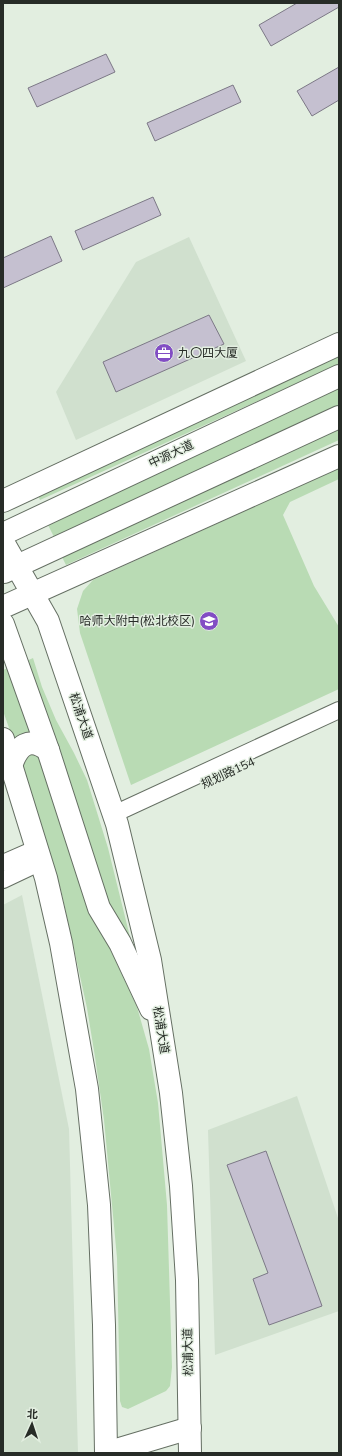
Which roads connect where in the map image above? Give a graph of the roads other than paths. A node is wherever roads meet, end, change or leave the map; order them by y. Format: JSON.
{"nodes":[{"id":1,"x":339,"y":344,"type":"edge"},
{"id":2,"x":339,"y":376,"type":"edge"},
{"id":3,"x":339,"y":417,"type":"edge"},
{"id":4,"x":339,"y":456,"type":"edge"},
{"id":5,"x":3,"y":501,"type":"edge"},
{"id":6,"x":3,"y":534,"type":"edge"},
{"id":7,"x":3,"y":542,"type":"edge"},
{"id":8,"x":10,"y":569,"type":"edge"},
{"id":9,"x":32,"y":594,"type":"junction"},
{"id":10,"x":3,"y":607,"type":"edge"},
{"id":11,"x":3,"y":624,"type":"edge"},
{"id":12,"x":339,"y":710,"type":"edge"},
{"id":13,"x":339,"y":721,"type":"edge"},
{"id":14,"x":3,"y":739,"type":"edge"},
{"id":15,"x":48,"y":750,"type":"junction"},
{"id":16,"x":12,"y":766,"type":"junction"},
{"id":17,"x":116,"y":819,"type":"junction"},
{"id":18,"x":39,"y":855,"type":"junction"},
{"id":19,"x":3,"y":863,"type":"edge"},
{"id":20,"x":3,"y":880,"type":"edge"},
{"id":21,"x":161,"y":1032,"type":"junction"},
{"id":22,"x":190,"y":1428,"type":"junction"},
{"id":23,"x":106,"y":1453,"type":"edge"},
{"id":24,"x":190,"y":1453,"type":"edge"}],
"edges":[{"from":1,"to":5,"type":"highway"},
{"from":2,"to":6,"type":"highway","name":"中源大道"},
{"from":3,"to":8,"type":"highway"},
{"from":4,"to":9,"type":"highway"},
{"from":7,"to":8,"type":"highway","name":"松浦大道"},
{"from":8,"to":9,"type":"highway","name":"松浦大道"},
{"from":9,"to":10,"type":"highway"},
{"from":9,"to":17,"type":"highway","name":"松浦大道"},
{"from":11,"to":15,"type":"highway"},
{"from":12,"to":17,"type":"street"},
{"from":13,"to":17,"type":"street","name":"规划路154"},
{"from":14,"to":16,"type":"highway"},
{"from":15,"to":16,"type":"highway"},
{"from":15,"to":21,"type":"highway"},
{"from":16,"to":18,"type":"highway"},
{"from":17,"to":21,"type":"highway","name":"松浦大道"},
{"from":18,"to":19,"type":"street"},
{"from":18,"to":20,"type":"street"},
{"from":18,"to":23,"type":"highway"},
{"from":21,"to":22,"type":"highway","name":"松浦大道"},
{"from":22,"to":23,"type":"highway"},
{"from":22,"to":24,"type":"highway","name":"松浦大道"}]}
